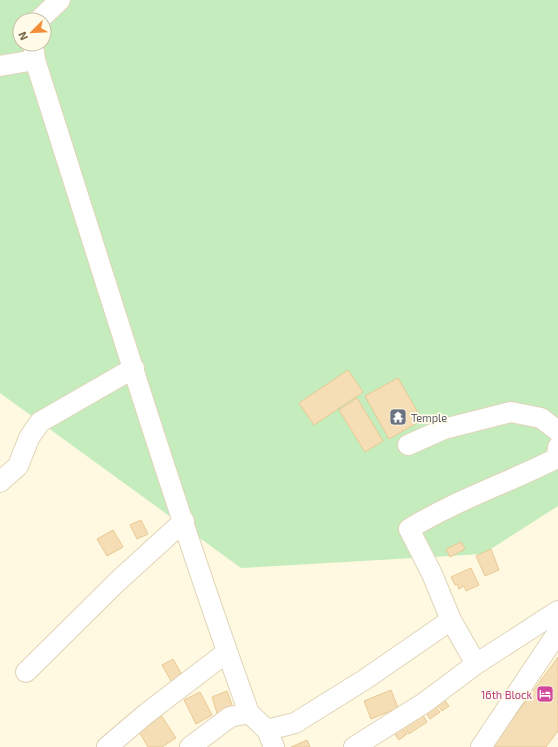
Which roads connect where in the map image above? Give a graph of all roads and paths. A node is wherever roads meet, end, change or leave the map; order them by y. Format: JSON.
{"nodes":[{"id":1,"x":60,"y":0,"type":"edge"},
{"id":2,"x":47,"y":12,"type":"edge"},
{"id":3,"x":34,"y":52,"type":"edge"},
{"id":4,"x":0,"y":66,"type":"edge"},
{"id":5,"x":134,"y":368,"type":"junction"},
{"id":6,"x":558,"y":431,"type":"edge"},
{"id":7,"x":408,"y":445,"type":"dead end"},
{"id":8,"x":558,"y":447,"type":"edge"},
{"id":9,"x":0,"y":482,"type":"edge"},
{"id":10,"x":184,"y":521,"type":"junction"},
{"id":11,"x":558,"y":611,"type":"edge"},
{"id":12,"x":451,"y":620,"type":"junction"},
{"id":13,"x":558,"y":632,"type":"edge"},
{"id":14,"x":227,"y":652,"type":"junction"},
{"id":15,"x":476,"y":664,"type":"junction"},
{"id":16,"x":26,"y":672,"type":"dead end"},
{"id":17,"x":249,"y":713,"type":"junction"},
{"id":18,"x":271,"y":738,"type":"edge"},
{"id":19,"x":107,"y":747,"type":"edge"},
{"id":20,"x":190,"y":747,"type":"edge"},
{"id":21,"x":354,"y":747,"type":"edge"},
{"id":22,"x":481,"y":747,"type":"edge"}],
"edges":[{"from":1,"to":2,"type":"street"},
{"from":3,"to":4,"type":"street"},
{"from":3,"to":5,"type":"street"},
{"from":5,"to":9,"type":"street"},
{"from":5,"to":10,"type":"street"},
{"from":6,"to":7,"type":"street"},
{"from":8,"to":12,"type":"street"},
{"from":10,"to":14,"type":"street"},
{"from":10,"to":16,"type":"street"},
{"from":11,"to":15,"type":"street"},
{"from":12,"to":15,"type":"street"},
{"from":12,"to":18,"type":"street"},
{"from":13,"to":22,"type":"street"},
{"from":14,"to":17,"type":"street"},
{"from":14,"to":19,"type":"street"},
{"from":15,"to":21,"type":"street"},
{"from":17,"to":18,"type":"street"},
{"from":17,"to":20,"type":"street"}]}
